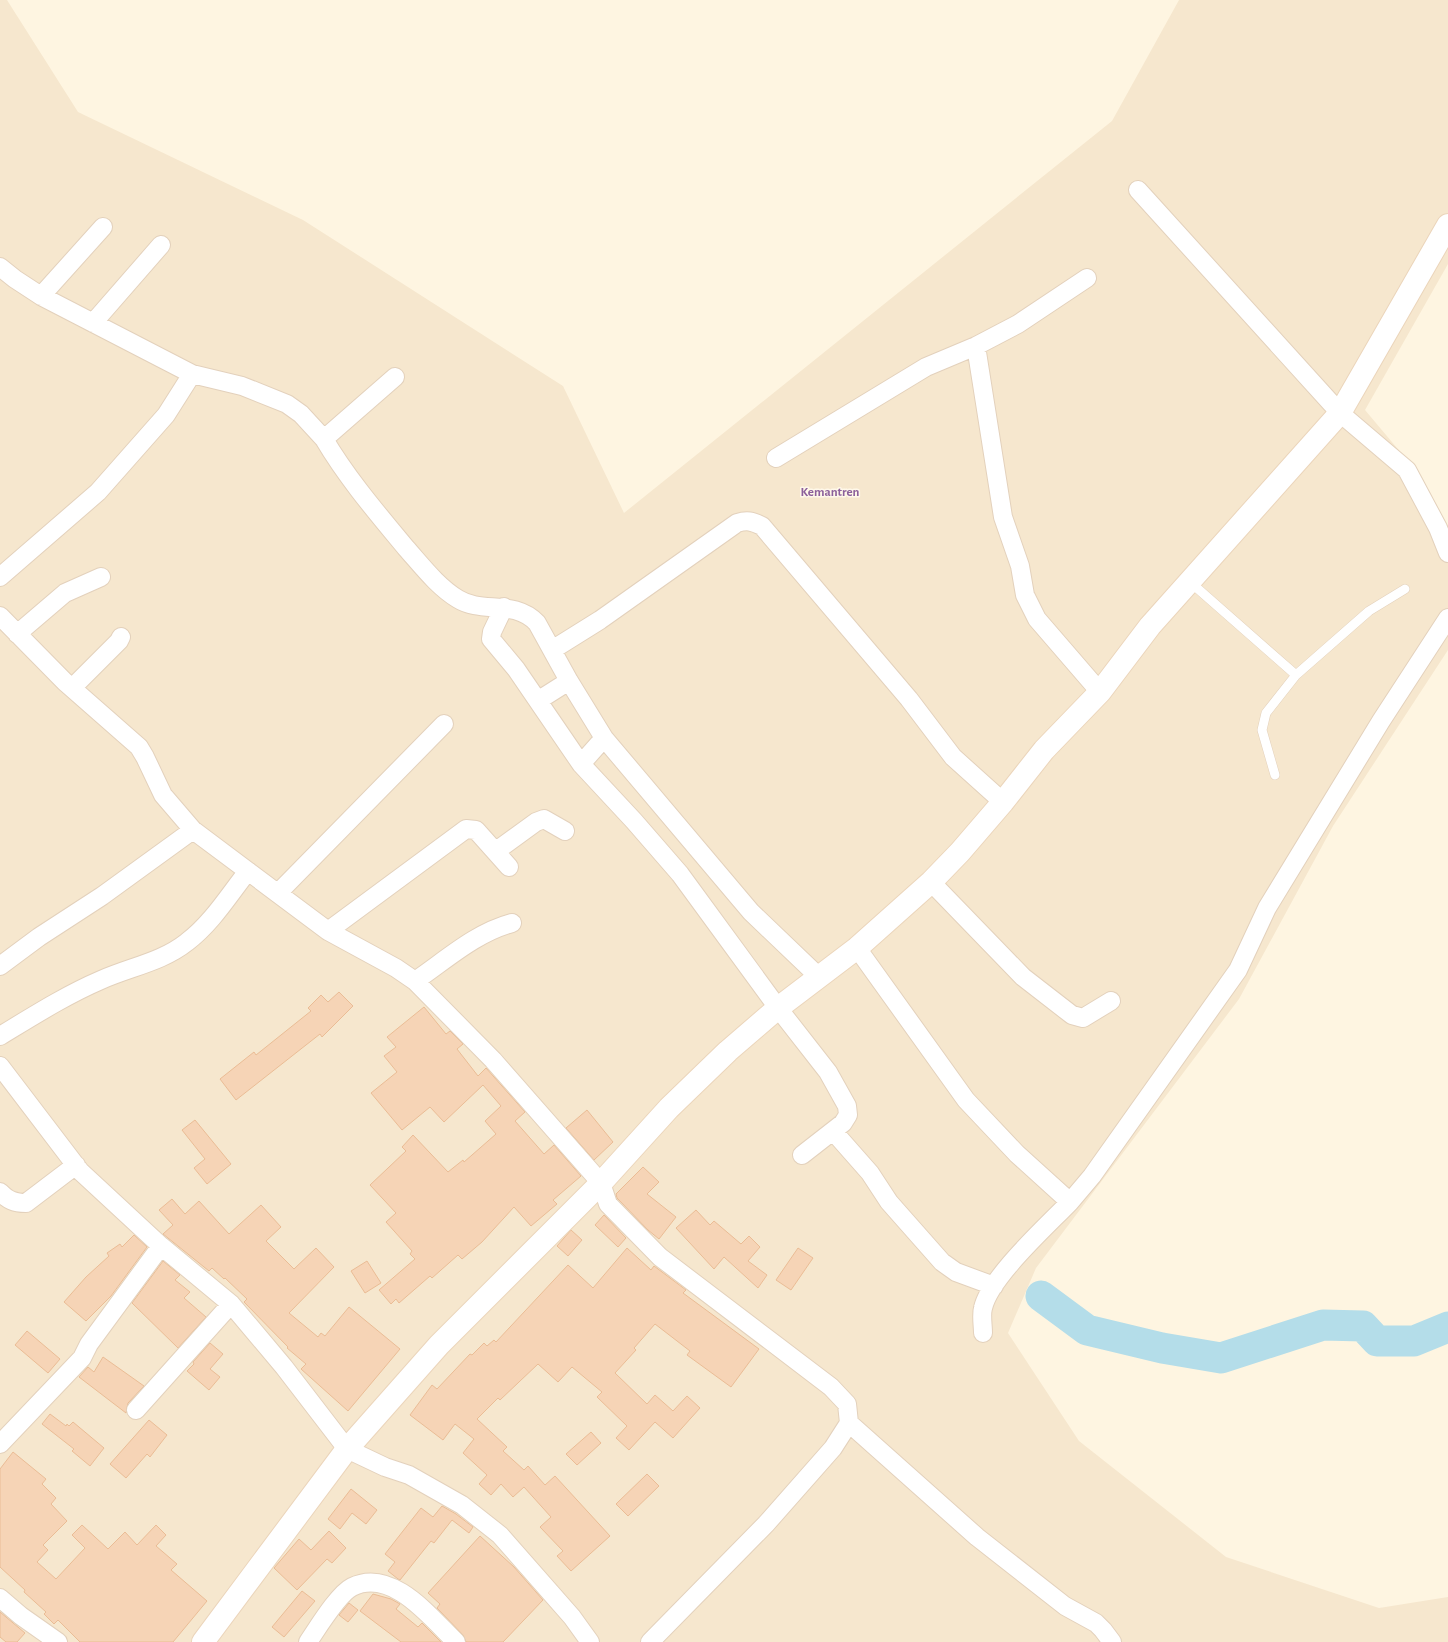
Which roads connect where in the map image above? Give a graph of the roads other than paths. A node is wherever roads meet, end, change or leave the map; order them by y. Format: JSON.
{"nodes":[{"id":1,"x":1138,"y":190,"type":"dead end"},
{"id":2,"x":1448,"y":225,"type":"edge"},
{"id":3,"x":103,"y":227,"type":"dead end"},
{"id":4,"x":161,"y":245,"type":"dead end"},
{"id":5,"x":0,"y":267,"type":"edge"},
{"id":6,"x":1087,"y":278,"type":"dead end"},
{"id":7,"x":41,"y":296,"type":"junction"},
{"id":8,"x":93,"y":323,"type":"junction"},
{"id":9,"x":976,"y":346,"type":"junction"},
{"id":10,"x":190,"y":377,"type":"junction"},
{"id":11,"x":395,"y":377,"type":"dead end"},
{"id":12,"x":1340,"y":413,"type":"junction"},
{"id":13,"x":324,"y":440,"type":"junction"},
{"id":14,"x":776,"y":458,"type":"dead end"},
{"id":15,"x":1448,"y":553,"type":"edge"},
{"id":16,"x":0,"y":577,"type":"edge"},
{"id":17,"x":102,"y":577,"type":"dead end"},
{"id":18,"x":1189,"y":581,"type":"junction"},
{"id":19,"x":1405,"y":589,"type":"dead end"},
{"id":20,"x":0,"y":616,"type":"edge"},
{"id":21,"x":1448,"y":618,"type":"edge"},
{"id":22,"x":499,"y":619,"type":"junction"},
{"id":23,"x":17,"y":634,"type":"junction"},
{"id":24,"x":121,"y":637,"type":"dead end"},
{"id":25,"x":552,"y":650,"type":"junction"},
{"id":26,"x":1296,"y":675,"type":"junction"},
{"id":27,"x":565,"y":683,"type":"junction"},
{"id":28,"x":72,"y":688,"type":"junction"},
{"id":29,"x":1100,"y":692,"type":"junction"},
{"id":30,"x":542,"y":699,"type":"junction"},
{"id":31,"x":444,"y":724,"type":"dead end"},
{"id":32,"x":601,"y":741,"type":"junction"},
{"id":33,"x":583,"y":760,"type":"junction"},
{"id":34,"x":1275,"y":775,"type":"dead end"},
{"id":35,"x":1003,"y":802,"type":"junction"},
{"id":36,"x":193,"y":830,"type":"junction"},
{"id":37,"x":565,"y":831,"type":"dead end"},
{"id":38,"x":496,"y":851,"type":"junction"},
{"id":39,"x":509,"y":866,"type":"dead end"},
{"id":40,"x":248,"y":871,"type":"junction"},
{"id":41,"x":701,"y":877,"type":"junction"},
{"id":42,"x":931,"y":882,"type":"junction"},
{"id":43,"x":278,"y":893,"type":"junction"},
{"id":44,"x":512,"y":923,"type":"dead end"},
{"id":45,"x":328,"y":931,"type":"junction"},
{"id":46,"x":857,"y":948,"type":"junction"},
{"id":47,"x":0,"y":966,"type":"edge"},
{"id":48,"x":415,"y":981,"type":"junction"},
{"id":49,"x":809,"y":985,"type":"junction"},
{"id":50,"x":1111,"y":1001,"type":"dead end"},
{"id":51,"x":778,"y":1008,"type":"junction"},
{"id":52,"x":0,"y":1036,"type":"edge"},
{"id":53,"x":0,"y":1066,"type":"edge"},
{"id":54,"x":833,"y":1131,"type":"junction"},
{"id":55,"x":802,"y":1155,"type":"dead end"},
{"id":56,"x":76,"y":1165,"type":"junction"},
{"id":57,"x":601,"y":1183,"type":"junction"},
{"id":58,"x":0,"y":1192,"type":"edge"},
{"id":59,"x":1070,"y":1202,"type":"junction"},
{"id":60,"x":161,"y":1246,"type":"junction"},
{"id":61,"x":994,"y":1286,"type":"junction"},
{"id":62,"x":231,"y":1304,"type":"junction"},
{"id":63,"x":983,"y":1332,"type":"dead end"},
{"id":64,"x":136,"y":1410,"type":"dead end"},
{"id":65,"x":849,"y":1423,"type":"junction"},
{"id":66,"x":0,"y":1444,"type":"edge"},
{"id":67,"x":347,"y":1449,"type":"junction"},
{"id":68,"x":0,"y":1598,"type":"edge"},
{"id":69,"x":58,"y":1642,"type":"edge"},
{"id":70,"x":204,"y":1642,"type":"edge"},
{"id":71,"x":308,"y":1642,"type":"edge"},
{"id":72,"x":456,"y":1642,"type":"edge"},
{"id":73,"x":590,"y":1642,"type":"edge"},
{"id":74,"x":650,"y":1642,"type":"edge"},
{"id":75,"x":1112,"y":1642,"type":"edge"}],
"edges":[{"from":1,"to":12,"type":"street"},
{"from":2,"to":12,"type":"street"},
{"from":3,"to":7,"type":"street"},
{"from":4,"to":8,"type":"street"},
{"from":5,"to":7,"type":"street"},
{"from":6,"to":9,"type":"street"},
{"from":7,"to":8,"type":"street"},
{"from":8,"to":10,"type":"street"},
{"from":9,"to":14,"type":"street"},
{"from":9,"to":29,"type":"street"},
{"from":10,"to":13,"type":"street"},
{"from":10,"to":16,"type":"street"},
{"from":11,"to":13,"type":"street"},
{"from":12,"to":15,"type":"street"},
{"from":12,"to":18,"type":"street"},
{"from":13,"to":22,"type":"street"},
{"from":17,"to":23,"type":"street"},
{"from":18,"to":26,"type":"lane"},
{"from":18,"to":29,"type":"street"},
{"from":19,"to":26,"type":"lane"},
{"from":20,"to":23,"type":"street"},
{"from":21,"to":59,"type":"street"},
{"from":22,"to":25,"type":"street"},
{"from":22,"to":30,"type":"street"},
{"from":23,"to":28,"type":"street"},
{"from":24,"to":28,"type":"street"},
{"from":25,"to":27,"type":"street"},
{"from":25,"to":35,"type":"street"},
{"from":26,"to":34,"type":"lane"},
{"from":27,"to":30,"type":"street"},
{"from":27,"to":32,"type":"street"},
{"from":28,"to":36,"type":"street"},
{"from":29,"to":35,"type":"street"},
{"from":30,"to":33,"type":"street"},
{"from":31,"to":43,"type":"street"},
{"from":32,"to":33,"type":"street"},
{"from":32,"to":41,"type":"street"},
{"from":33,"to":41,"type":"street"},
{"from":35,"to":42,"type":"street"},
{"from":36,"to":40,"type":"street"},
{"from":36,"to":47,"type":"street"},
{"from":37,"to":38,"type":"street"},
{"from":38,"to":39,"type":"street"},
{"from":38,"to":45,"type":"street"},
{"from":40,"to":43,"type":"street"},
{"from":40,"to":52,"type":"street"},
{"from":41,"to":49,"type":"street"},
{"from":41,"to":51,"type":"street"},
{"from":42,"to":46,"type":"street"},
{"from":42,"to":50,"type":"street"},
{"from":43,"to":45,"type":"street"},
{"from":44,"to":48,"type":"street"},
{"from":45,"to":48,"type":"street"},
{"from":46,"to":49,"type":"street"},
{"from":46,"to":59,"type":"street"},
{"from":48,"to":57,"type":"street"},
{"from":49,"to":51,"type":"street"},
{"from":51,"to":54,"type":"street"},
{"from":51,"to":57,"type":"street"},
{"from":53,"to":56,"type":"street"},
{"from":54,"to":55,"type":"street"},
{"from":54,"to":61,"type":"street"},
{"from":56,"to":58,"type":"street"},
{"from":56,"to":60,"type":"street"},
{"from":57,"to":65,"type":"street"},
{"from":57,"to":67,"type":"street"},
{"from":59,"to":61,"type":"street"},
{"from":60,"to":62,"type":"street"},
{"from":60,"to":66,"type":"street"},
{"from":61,"to":63,"type":"street"},
{"from":62,"to":64,"type":"street"},
{"from":62,"to":67,"type":"street"},
{"from":65,"to":74,"type":"street"},
{"from":65,"to":75,"type":"street"},
{"from":67,"to":70,"type":"street"},
{"from":67,"to":73,"type":"street"},
{"from":68,"to":69,"type":"street"},
{"from":71,"to":72,"type":"street"}]}
